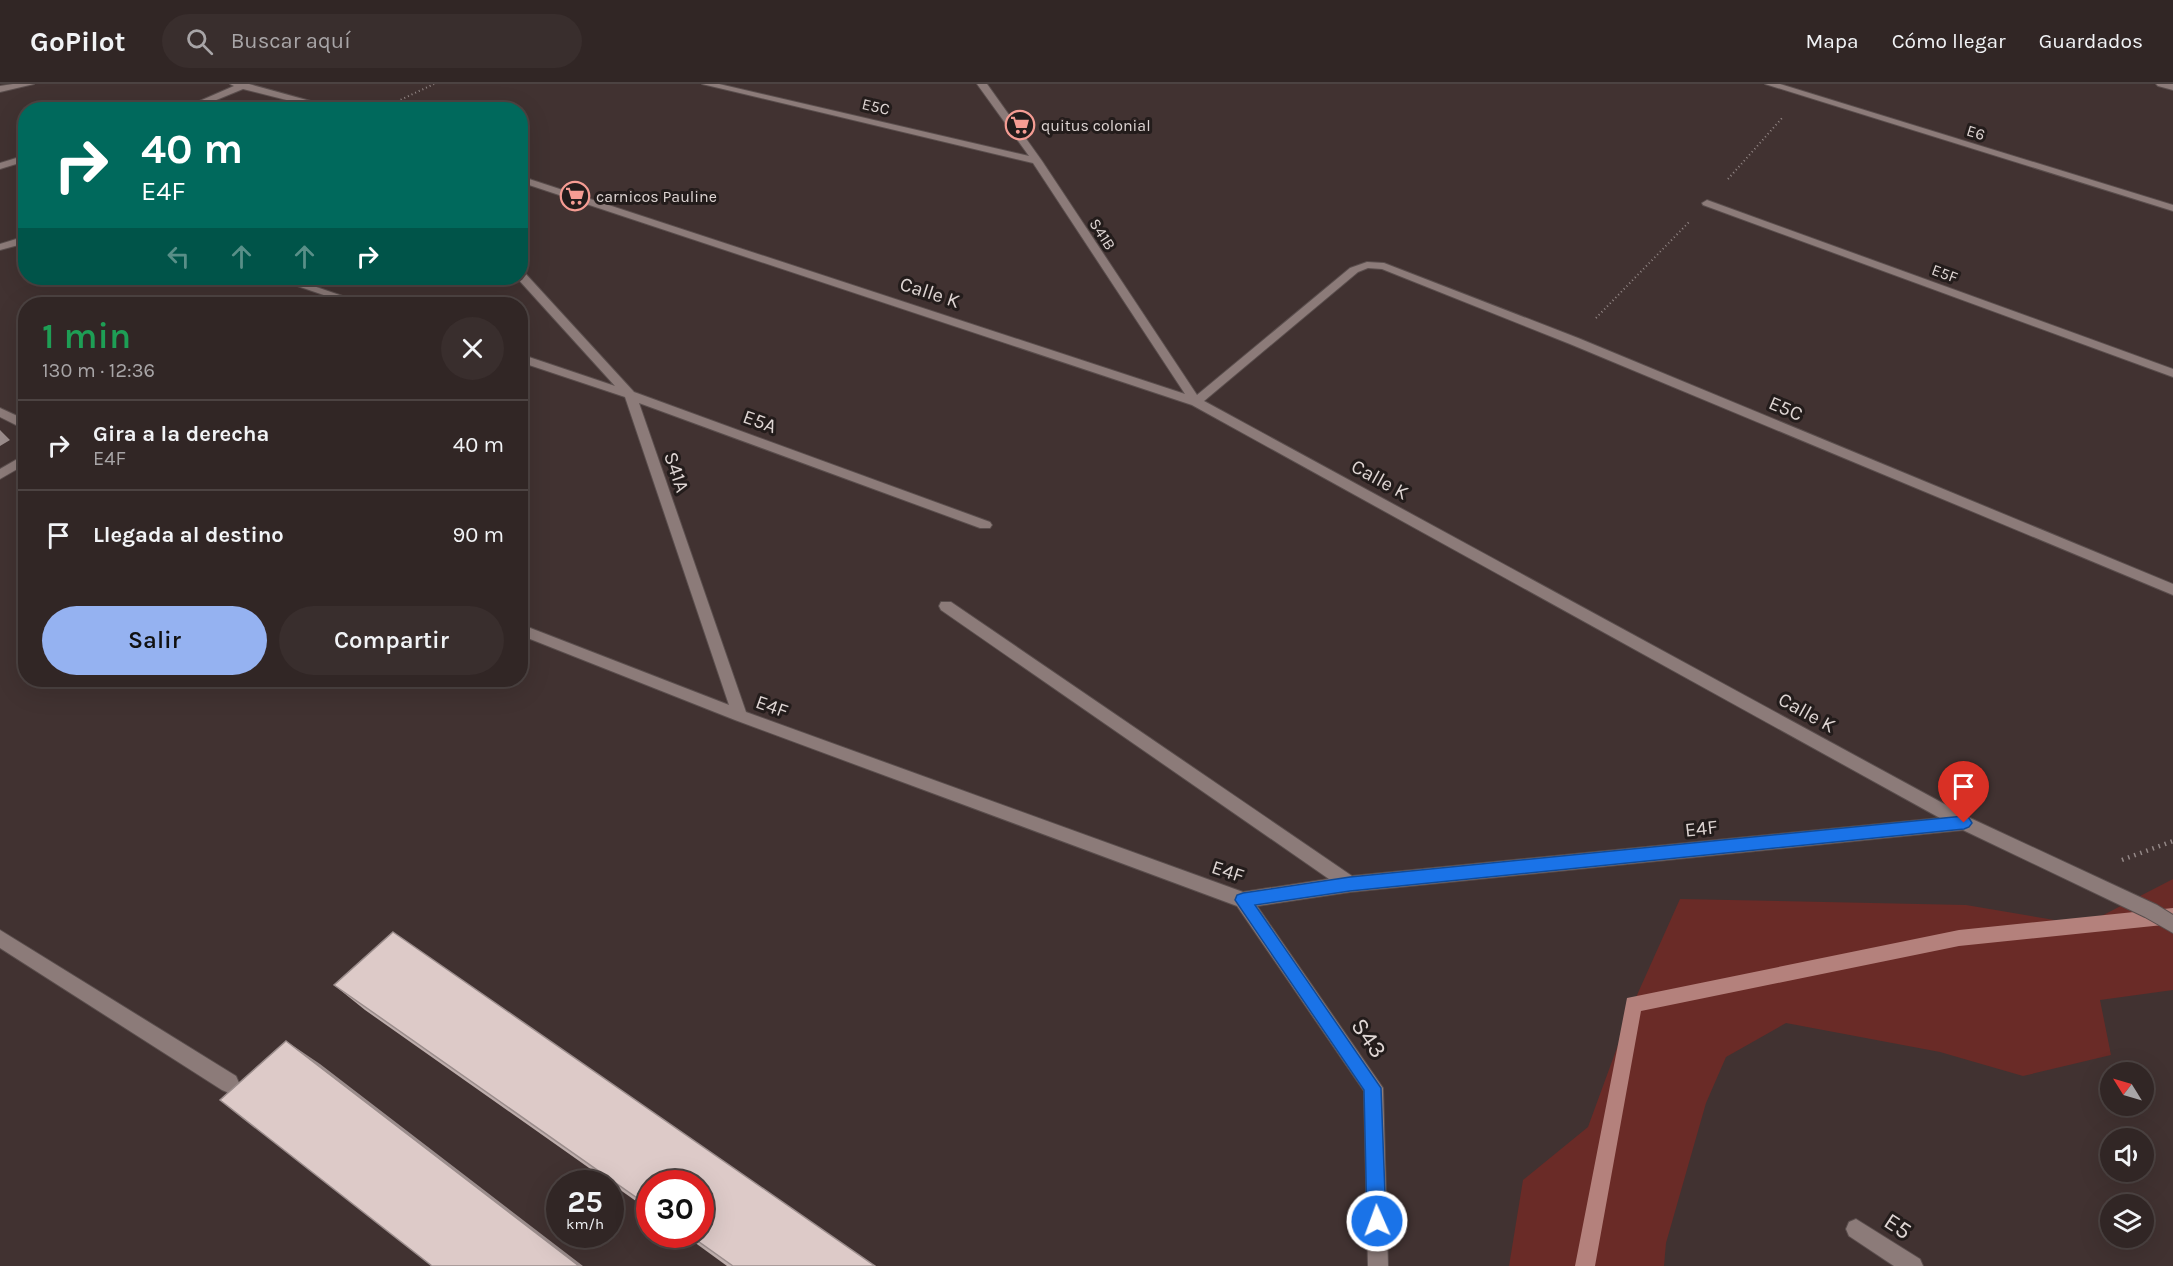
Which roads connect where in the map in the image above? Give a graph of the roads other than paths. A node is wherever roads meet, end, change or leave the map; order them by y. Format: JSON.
{"nodes":[{"id":1,"x":29,"y":84,"type":"edge"},
{"id":2,"x":234,"y":84,"type":"edge"},
{"id":3,"x":707,"y":84,"type":"edge"},
{"id":4,"x":982,"y":84,"type":"edge"},
{"id":5,"x":1770,"y":84,"type":"edge"},
{"id":6,"x":2161,"y":84,"type":"edge"},
{"id":7,"x":245,"y":85,"type":"edge"},
{"id":8,"x":2173,"y":87,"type":"edge"},
{"id":9,"x":0,"y":89,"type":"edge"},
{"id":10,"x":203,"y":102,"type":"edge"},
{"id":11,"x":309,"y":102,"type":"edge"},
{"id":12,"x":18,"y":160,"type":"edge"},
{"id":13,"x":1037,"y":161,"type":"junction"},
{"id":14,"x":0,"y":166,"type":"edge"},
{"id":15,"x":528,"y":182,"type":"edge"},
{"id":16,"x":1707,"y":203,"type":"dead end"},
{"id":17,"x":2173,"y":208,"type":"edge"},
{"id":18,"x":18,"y":241,"type":"edge"},
{"id":19,"x":0,"y":247,"type":"edge"},
{"id":20,"x":528,"y":283,"type":"edge"},
{"id":21,"x":302,"y":285,"type":"edge"},
{"id":22,"x":338,"y":297,"type":"edge"},
{"id":23,"x":528,"y":361,"type":"edge"},
{"id":24,"x":2173,"y":373,"type":"edge"},
{"id":25,"x":630,"y":395,"type":"junction"},
{"id":26,"x":1196,"y":402,"type":"junction"},
{"id":27,"x":0,"y":412,"type":"edge"},
{"id":28,"x":18,"y":422,"type":"edge"},
{"id":29,"x":18,"y":463,"type":"edge"},
{"id":30,"x":0,"y":475,"type":"edge"},
{"id":31,"x":986,"y":525,"type":"dead end"},
{"id":32,"x":2173,"y":590,"type":"edge"},
{"id":33,"x":946,"y":606,"type":"dead end"},
{"id":34,"x":528,"y":632,"type":"edge"},
{"id":35,"x":740,"y":716,"type":"junction"},
{"id":36,"x":1964,"y":823,"type":"junction"},
{"id":37,"x":1350,"y":884,"type":"junction"},
{"id":38,"x":1243,"y":900,"type":"junction"},
{"id":39,"x":2173,"y":925,"type":"edge"},
{"id":40,"x":0,"y":938,"type":"edge"},
{"id":41,"x":229,"y":1083,"type":"dead end"},
{"id":42,"x":1856,"y":1229,"type":"dead end"},
{"id":43,"x":1378,"y":1266,"type":"edge"},
{"id":44,"x":1913,"y":1266,"type":"edge"}],
"edges":[{"from":1,"to":9,"type":"street"},
{"from":2,"to":7,"type":"street"},
{"from":3,"to":13,"type":"street","name":"E5C"},
{"from":4,"to":13,"type":"street","name":"S41B"},
{"from":5,"to":17,"type":"street","name":"E6"},
{"from":6,"to":8,"type":"street"},
{"from":7,"to":10,"type":"street"},
{"from":7,"to":11,"type":"street"},
{"from":12,"to":14,"type":"street"},
{"from":13,"to":26,"type":"street","name":"S41B"},
{"from":15,"to":26,"type":"street","name":"Calle K"},
{"from":16,"to":24,"type":"street","name":"E5F"},
{"from":18,"to":19,"type":"street"},
{"from":20,"to":25,"type":"street","name":"S41A"},
{"from":21,"to":22,"type":"street"},
{"from":23,"to":25,"type":"street","name":"E5A"},
{"from":25,"to":31,"type":"street","name":"E5A"},
{"from":25,"to":35,"type":"street","name":"S41A"},
{"from":26,"to":32,"type":"street","name":"E5C"},
{"from":26,"to":36,"type":"street","name":"Calle K"},
{"from":27,"to":28,"type":"street"},
{"from":29,"to":30,"type":"street"},
{"from":33,"to":37,"type":"street"},
{"from":34,"to":35,"type":"street","name":"E4F"},
{"from":35,"to":38,"type":"street","name":"E4F"},
{"from":36,"to":37,"type":"street","name":"E4F"},
{"from":36,"to":39,"type":"street","name":"Calle K"},
{"from":37,"to":38,"type":"street","name":"E4F"},
{"from":38,"to":43,"type":"street","name":"S43"},
{"from":40,"to":41,"type":"street"},
{"from":42,"to":44,"type":"street","name":"E5"}]}
